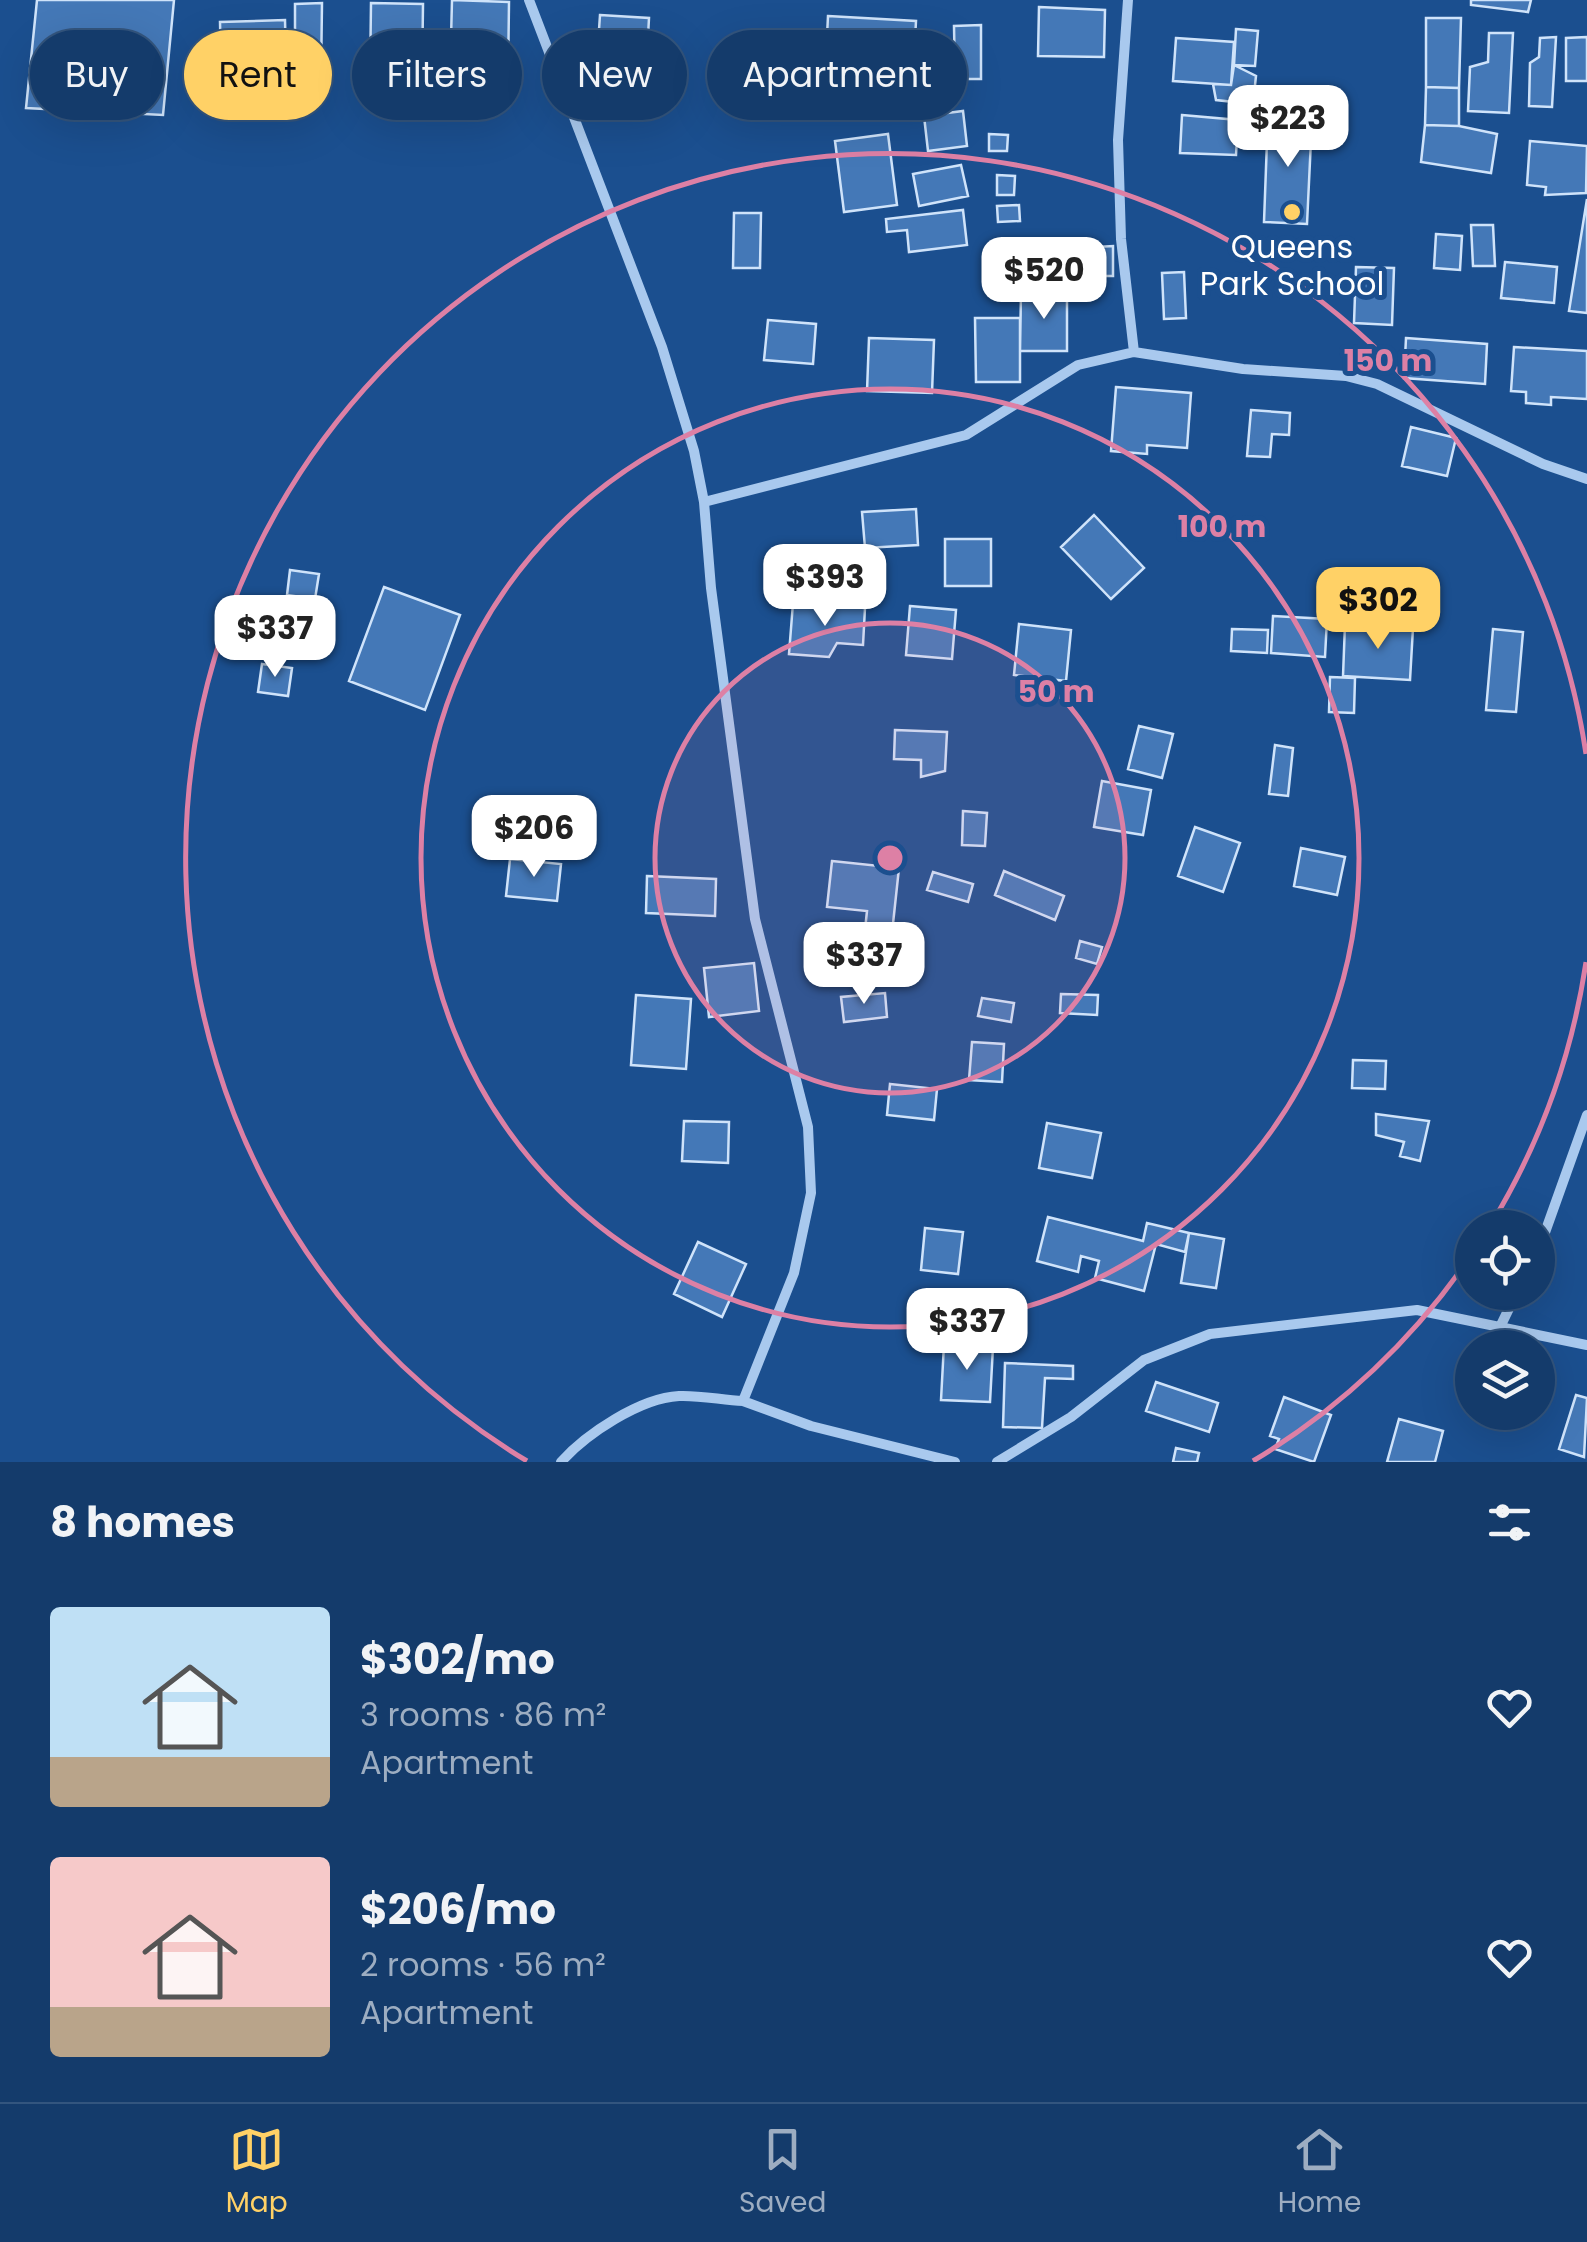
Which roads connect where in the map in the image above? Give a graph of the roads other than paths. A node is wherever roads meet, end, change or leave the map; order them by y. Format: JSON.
{"nodes":[{"id":1,"x":529,"y":0,"type":"edge"},
{"id":2,"x":1128,"y":0,"type":"edge"},
{"id":3,"x":1134,"y":352,"type":"junction"},
{"id":4,"x":1587,"y":479,"type":"edge"},
{"id":5,"x":704,"y":502,"type":"junction"},
{"id":6,"x":1587,"y":1114,"type":"edge"},
{"id":7,"x":1553,"y":1210,"type":"edge"},
{"id":8,"x":1509,"y":1310,"type":"edge"},
{"id":9,"x":1501,"y":1325,"type":"junction"},
{"id":10,"x":1587,"y":1345,"type":"edge"},
{"id":11,"x":743,"y":1401,"type":"junction"},
{"id":12,"x":561,"y":1462,"type":"edge"},
{"id":13,"x":955,"y":1462,"type":"edge"},
{"id":14,"x":997,"y":1462,"type":"edge"}],
"edges":[{"from":1,"to":5,"type":"street"},
{"from":2,"to":3,"type":"street"},
{"from":3,"to":4,"type":"street"},
{"from":3,"to":5,"type":"street"},
{"from":5,"to":11,"type":"street"},
{"from":6,"to":7,"type":"street"},
{"from":8,"to":9,"type":"street"},
{"from":9,"to":10,"type":"street"},
{"from":9,"to":14,"type":"street"},
{"from":11,"to":12,"type":"street"},
{"from":11,"to":13,"type":"street"}]}
